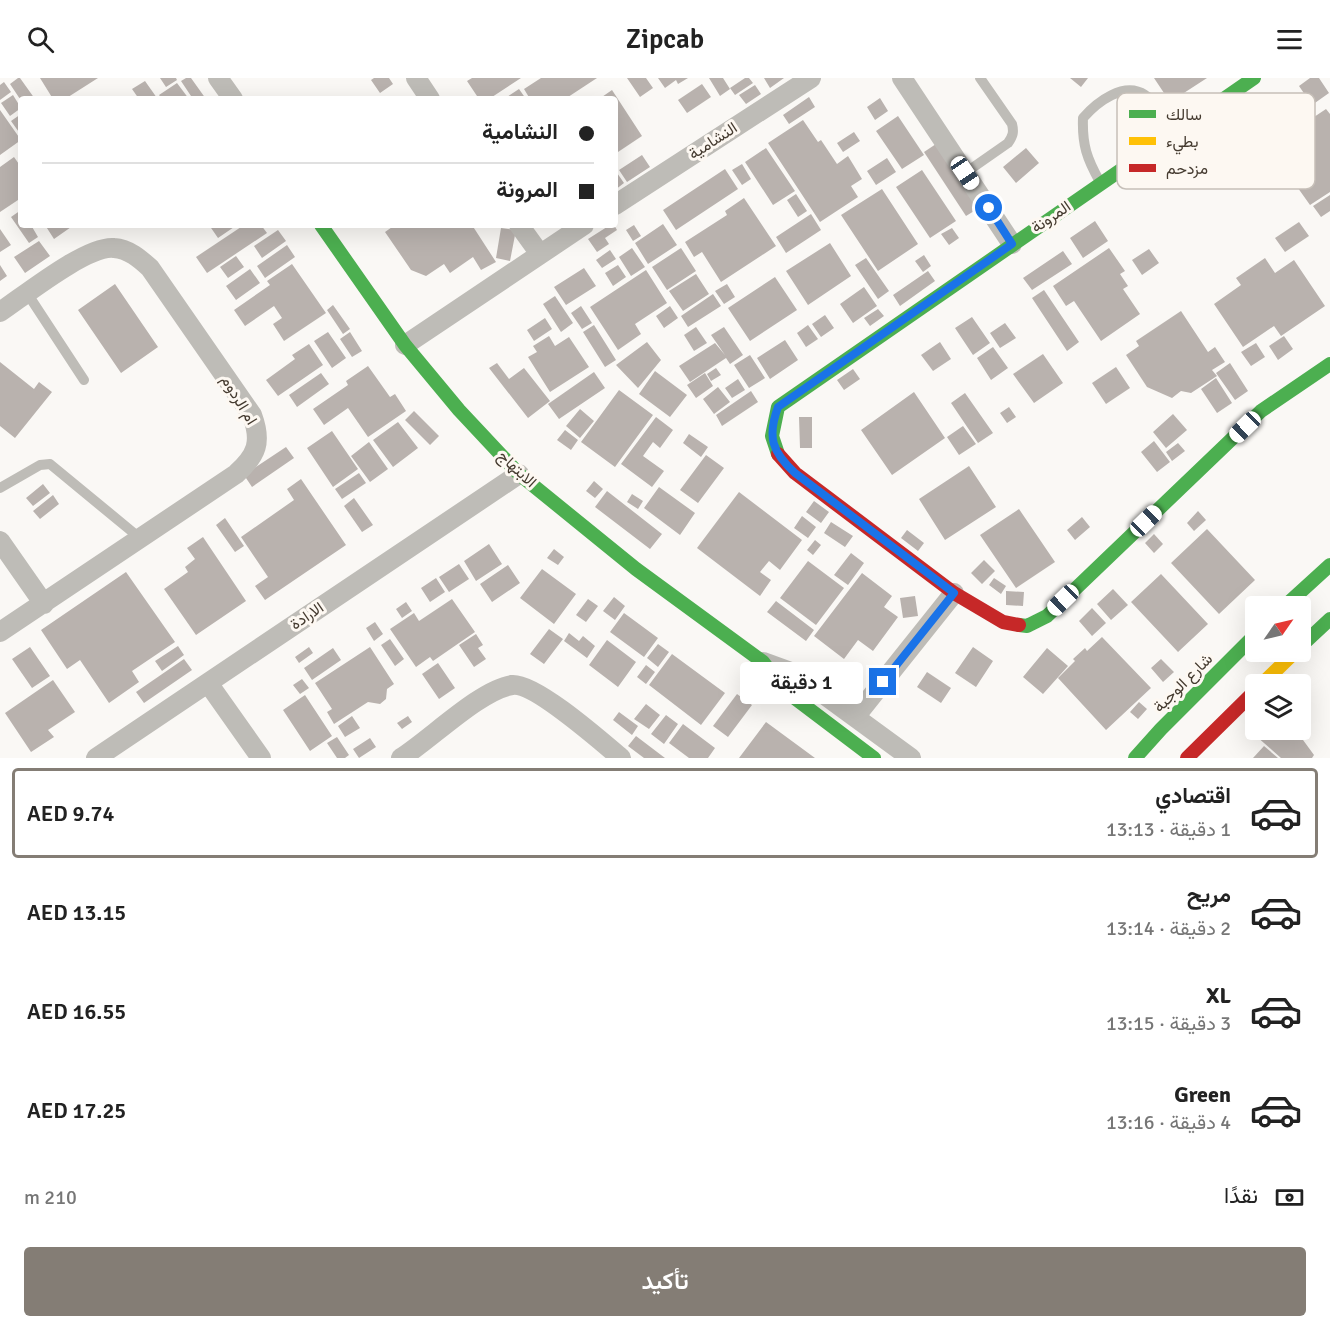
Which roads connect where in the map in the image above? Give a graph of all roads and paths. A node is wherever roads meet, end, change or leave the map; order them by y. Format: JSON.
{"nodes":[{"id":1,"x":218,"y":78,"type":"edge"},
{"id":2,"x":416,"y":78,"type":"edge"},
{"id":3,"x":812,"y":78,"type":"edge"},
{"id":4,"x":902,"y":78,"type":"edge"},
{"id":5,"x":980,"y":78,"type":"edge"},
{"id":6,"x":1254,"y":78,"type":"edge"},
{"id":7,"x":1120,"y":93,"type":"edge"},
{"id":8,"x":1144,"y":93,"type":"edge"},
{"id":9,"x":1232,"y":93,"type":"edge"},
{"id":10,"x":1117,"y":94,"type":"edge"},
{"id":11,"x":231,"y":96,"type":"edge"},
{"id":12,"x":428,"y":96,"type":"edge"},
{"id":13,"x":1117,"y":172,"type":"edge"},
{"id":14,"x":965,"y":173,"type":"junction"},
{"id":15,"x":1101,"y":183,"type":"junction"},
{"id":16,"x":618,"y":203,"type":"edge"},
{"id":17,"x":323,"y":228,"type":"edge"},
{"id":18,"x":521,"y":228,"type":"edge"},
{"id":19,"x":579,"y":228,"type":"edge"},
{"id":20,"x":1012,"y":244,"type":"junction"},
{"id":21,"x":540,"y":254,"type":"junction"},
{"id":22,"x":27,"y":293,"type":"junction"},
{"id":23,"x":0,"y":312,"type":"edge"},
{"id":24,"x":405,"y":345,"type":"junction"},
{"id":25,"x":1330,"y":364,"type":"edge"},
{"id":26,"x":84,"y":380,"type":"dead end"},
{"id":27,"x":519,"y":474,"type":"junction"},
{"id":28,"x":0,"y":488,"type":"edge"},
{"id":29,"x":141,"y":539,"type":"junction"},
{"id":30,"x":0,"y":541,"type":"edge"},
{"id":31,"x":1330,"y":565,"type":"edge"},
{"id":32,"x":954,"y":593,"type":"junction"},
{"id":33,"x":1296,"y":596,"type":"edge"},
{"id":34,"x":44,"y":604,"type":"junction"},
{"id":35,"x":1330,"y":620,"type":"edge"},
{"id":36,"x":0,"y":632,"type":"edge"},
{"id":37,"x":1311,"y":636,"type":"edge"},
{"id":38,"x":1245,"y":645,"type":"edge"},
{"id":39,"x":763,"y":662,"type":"junction"},
{"id":40,"x":1285,"y":662,"type":"edge"},
{"id":41,"x":1272,"y":674,"type":"edge"},
{"id":42,"x":208,"y":683,"type":"junction"},
{"id":43,"x":1245,"y":701,"type":"edge"},
{"id":44,"x":855,"y":717,"type":"junction"},
{"id":45,"x":411,"y":756,"type":"edge"},
{"id":46,"x":96,"y":758,"type":"edge"},
{"id":47,"x":261,"y":758,"type":"edge"},
{"id":48,"x":621,"y":758,"type":"edge"},
{"id":49,"x":874,"y":758,"type":"edge"},
{"id":50,"x":911,"y":758,"type":"edge"},
{"id":51,"x":1135,"y":758,"type":"edge"},
{"id":52,"x":1187,"y":758,"type":"edge"}],
"edges":[{"from":1,"to":11,"type":"street"},
{"from":2,"to":12,"type":"street"},
{"from":3,"to":16,"type":"street","name":"النشامية"},
{"from":4,"to":14,"type":"street"},
{"from":5,"to":14,"type":"lane"},
{"from":6,"to":9,"type":"street","name":"المرونة"},
{"from":7,"to":8,"type":"lane"},
{"from":10,"to":15,"type":"lane"},
{"from":13,"to":15,"type":"street","name":"المرونة"},
{"from":14,"to":20,"type":"street"},
{"from":15,"to":20,"type":"street","name":"المرونة"},
{"from":17,"to":24,"type":"street","name":"الابتهاج"},
{"from":18,"to":21,"type":"street"},
{"from":19,"to":21,"type":"street"},
{"from":20,"to":32,"type":"street","name":"المرونة"},
{"from":21,"to":24,"type":"street"},
{"from":22,"to":23,"type":"street","name":"ام الردوم"},
{"from":22,"to":26,"type":"lane"},
{"from":22,"to":29,"type":"street","name":"ام الردوم"},
{"from":24,"to":27,"type":"street","name":"الابتهاج"},
{"from":25,"to":32,"type":"street","name":"المرونة"},
{"from":27,"to":39,"type":"street","name":"الابتهاج"},
{"from":27,"to":42,"type":"street","name":"الارادة"},
{"from":28,"to":29,"type":"lane"},
{"from":29,"to":34,"type":"street","name":"ام الردوم"},
{"from":30,"to":34,"type":"street"},
{"from":31,"to":33,"type":"street"},
{"from":32,"to":44,"type":"street"},
{"from":34,"to":36,"type":"street","name":"ام الردوم"},
{"from":35,"to":37,"type":"street"},
{"from":38,"to":51,"type":"street","name":"شارع الوجبة"},
{"from":39,"to":44,"type":"street","name":"الابتهاج"},
{"from":39,"to":49,"type":"street","name":"الابتهاج"},
{"from":40,"to":41,"type":"street"},
{"from":42,"to":46,"type":"street","name":"الارادة"},
{"from":42,"to":47,"type":"street"},
{"from":43,"to":52,"type":"street"},
{"from":44,"to":50,"type":"street","name":"الابتهاج"},
{"from":45,"to":48,"type":"street"}]}
